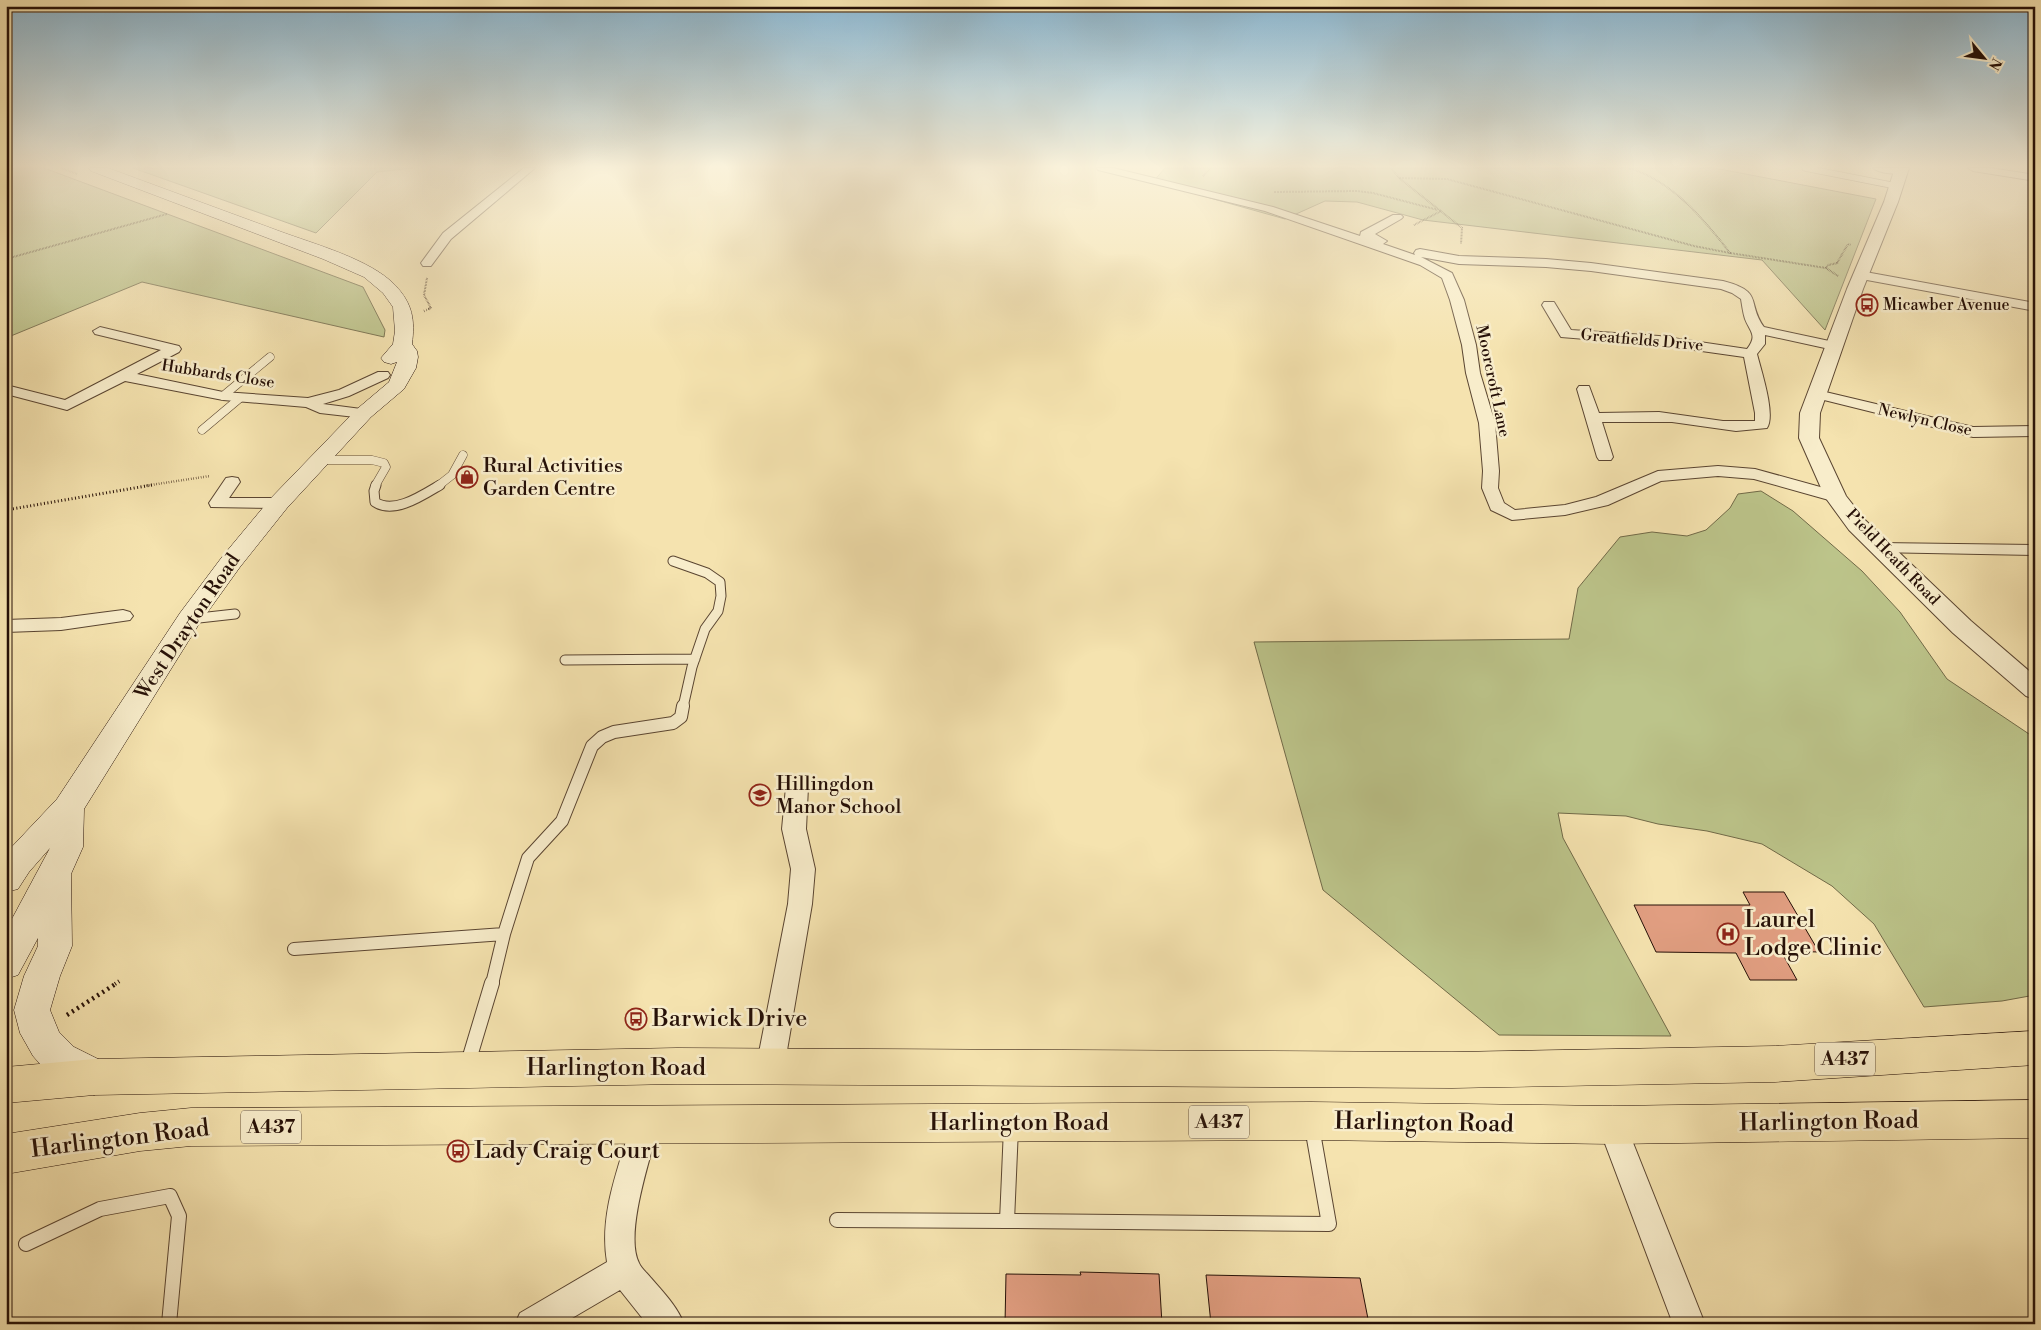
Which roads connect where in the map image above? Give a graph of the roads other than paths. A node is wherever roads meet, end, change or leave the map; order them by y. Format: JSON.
{"nodes":[{"id":1,"x":262,"y":230,"type":"edge"},
{"id":2,"x":454,"y":230,"type":"edge"},
{"id":3,"x":1331,"y":230,"type":"edge"},
{"id":4,"x":1372,"y":230,"type":"edge"},
{"id":5,"x":1874,"y":230,"type":"edge"},
{"id":6,"x":427,"y":262,"type":"road end"},
{"id":7,"x":1852,"y":276,"type":"junction"},
{"id":8,"x":1549,"y":305,"type":"dead end"},
{"id":9,"x":2035,"y":308,"type":"edge"},
{"id":10,"x":1758,"y":330,"type":"junction"},
{"id":11,"x":100,"y":331,"type":"dead end"},
{"id":12,"x":402,"y":345,"type":"junction"},
{"id":13,"x":1834,"y":346,"type":"junction"},
{"id":14,"x":1750,"y":354,"type":"junction"},
{"id":15,"x":270,"y":357,"type":"dead end"},
{"id":16,"x":383,"y":375,"type":"junction"},
{"id":17,"x":122,"y":376,"type":"junction"},
{"id":18,"x":1584,"y":389,"type":"dead end"},
{"id":19,"x":6,"y":390,"type":"edge"},
{"id":20,"x":1817,"y":394,"type":"junction"},
{"id":21,"x":223,"y":396,"type":"junction"},
{"id":22,"x":240,"y":398,"type":"junction"},
{"id":23,"x":308,"y":402,"type":"junction"},
{"id":24,"x":364,"y":413,"type":"junction"},
{"id":25,"x":1594,"y":416,"type":"junction"},
{"id":26,"x":202,"y":430,"type":"dead end"},
{"id":27,"x":2035,"y":431,"type":"edge"},
{"id":28,"x":463,"y":455,"type":"dead end"},
{"id":29,"x":1606,"y":457,"type":"dead end"},
{"id":30,"x":320,"y":460,"type":"junction"},
{"id":31,"x":232,"y":482,"type":"road end"},
{"id":32,"x":1836,"y":497,"type":"junction"},
{"id":33,"x":279,"y":503,"type":"junction"},
{"id":34,"x":1880,"y":548,"type":"junction"},
{"id":35,"x":2035,"y":550,"type":"edge"},
{"id":36,"x":673,"y":561,"type":"dead end"},
{"id":37,"x":236,"y":614,"type":"dead end"},
{"id":38,"x":123,"y":616,"type":"dead end"},
{"id":39,"x":189,"y":619,"type":"junction"},
{"id":40,"x":6,"y":626,"type":"edge"},
{"id":41,"x":695,"y":659,"type":"junction"},
{"id":42,"x":565,"y":660,"type":"dead end"},
{"id":43,"x":2035,"y":690,"type":"edge"},
{"id":44,"x":797,"y":787,"type":"dead end"},
{"id":45,"x":68,"y":808,"type":"junction"},
{"id":46,"x":55,"y":874,"type":"junction"},
{"id":47,"x":6,"y":878,"type":"edge"},
{"id":48,"x":504,"y":934,"type":"junction"},
{"id":49,"x":294,"y":949,"type":"dead end"},
{"id":50,"x":6,"y":964,"type":"edge"},
{"id":51,"x":2035,"y":1048,"type":"edge"},
{"id":52,"x":770,"y":1068,"type":"junction"},
{"id":53,"x":466,"y":1069,"type":"junction"},
{"id":54,"x":94,"y":1078,"type":"junction"},
{"id":55,"x":6,"y":1086,"type":"edge"},
{"id":56,"x":2035,"y":1119,"type":"edge"},
{"id":57,"x":1311,"y":1122,"type":"junction"},
{"id":58,"x":1012,"y":1123,"type":"junction"},
{"id":59,"x":645,"y":1125,"type":"junction"},
{"id":60,"x":1612,"y":1125,"type":"junction"},
{"id":61,"x":6,"y":1154,"type":"edge"},
{"id":62,"x":837,"y":1220,"type":"dead end"},
{"id":63,"x":1007,"y":1222,"type":"junction"},
{"id":64,"x":26,"y":1244,"type":"dead end"},
{"id":65,"x":624,"y":1270,"type":"junction"},
{"id":66,"x":169,"y":1324,"type":"edge"},
{"id":67,"x":531,"y":1324,"type":"edge"},
{"id":68,"x":668,"y":1324,"type":"edge"},
{"id":69,"x":1689,"y":1324,"type":"edge"}],
"edges":[{"from":1,"to":12,"type":"main road","name":"West Drayton Road"},
{"from":2,"to":6,"type":"street"},
{"from":3,"to":32,"type":"street","name":"Moorcroft Lane"},
{"from":4,"to":10,"type":"street"},
{"from":5,"to":7,"type":"street","name":"Pield Heath Road"},
{"from":7,"to":9,"type":"street"},
{"from":7,"to":13,"type":"street","name":"Pield Heath Road"},
{"from":8,"to":14,"type":"street","name":"Greatfields Drive"},
{"from":10,"to":13,"type":"street"},
{"from":10,"to":14,"type":"street"},
{"from":11,"to":17,"type":"street","name":"Hubbards Close"},
{"from":12,"to":16,"type":"main road","name":"West Drayton Road"},
{"from":12,"to":24,"type":"main road","name":"West Drayton Road"},
{"from":13,"to":20,"type":"street","name":"Pield Heath Road"},
{"from":14,"to":25,"type":"street"},
{"from":15,"to":21,"type":"lane"},
{"from":16,"to":23,"type":"street","name":"Hubbards Close"},
{"from":16,"to":24,"type":"main road","name":"West Drayton Road"},
{"from":17,"to":19,"type":"street","name":"Hubbards Close"},
{"from":17,"to":21,"type":"street","name":"Hubbards Close"},
{"from":18,"to":25,"type":"street"},
{"from":20,"to":27,"type":"street","name":"Newlyn Close"},
{"from":20,"to":32,"type":"street","name":"Pield Heath Road"},
{"from":21,"to":22,"type":"street","name":"Hubbards Close"},
{"from":22,"to":23,"type":"street","name":"Hubbards Close"},
{"from":22,"to":26,"type":"lane"},
{"from":23,"to":24,"type":"street","name":"Hubbards Close"},
{"from":24,"to":30,"type":"main road","name":"West Drayton Road"},
{"from":25,"to":29,"type":"street"},
{"from":28,"to":30,"type":"lane"},
{"from":30,"to":33,"type":"main road","name":"West Drayton Road"},
{"from":31,"to":33,"type":"street"},
{"from":32,"to":34,"type":"street","name":"Pield Heath Road"},
{"from":33,"to":39,"type":"main road","name":"West Drayton Road"},
{"from":34,"to":35,"type":"street"},
{"from":34,"to":43,"type":"street","name":"Pield Heath Road"},
{"from":36,"to":41,"type":"lane"},
{"from":37,"to":39,"type":"lane"},
{"from":38,"to":40,"type":"street"},
{"from":39,"to":45,"type":"main road","name":"West Drayton Road"},
{"from":41,"to":42,"type":"lane"},
{"from":41,"to":48,"type":"lane"},
{"from":44,"to":52,"type":"street"},
{"from":45,"to":46,"type":"main road"},
{"from":45,"to":47,"type":"main road","name":"West Drayton Road"},
{"from":46,"to":50,"type":"main road"},
{"from":46,"to":54,"type":"main road"},
{"from":48,"to":49,"type":"lane"},
{"from":48,"to":53,"type":"lane"},
{"from":51,"to":52,"type":"main road","name":"Harlington Road","number":"A437"},
{"from":52,"to":53,"type":"main road","name":"Harlington Road","number":"A437"},
{"from":53,"to":54,"type":"main road","name":"Harlington Road","number":"A437"},
{"from":54,"to":55,"type":"main road","name":"Harlington Road","number":"A437"},
{"from":56,"to":60,"type":"main road","name":"Harlington Road","number":"A437"},
{"from":57,"to":58,"type":"main road","name":"Harlington Road","number":"A437"},
{"from":57,"to":60,"type":"main road","name":"Harlington Road","number":"A437"},
{"from":57,"to":63,"type":"lane"},
{"from":58,"to":59,"type":"main road","name":"Harlington Road","number":"A437"},
{"from":58,"to":63,"type":"lane"},
{"from":59,"to":61,"type":"main road","name":"Harlington Road","number":"A437"},
{"from":59,"to":65,"type":"street"},
{"from":60,"to":69,"type":"street"},
{"from":62,"to":63,"type":"lane"},
{"from":64,"to":66,"type":"lane"},
{"from":65,"to":67,"type":"street"},
{"from":65,"to":68,"type":"street"}]}
